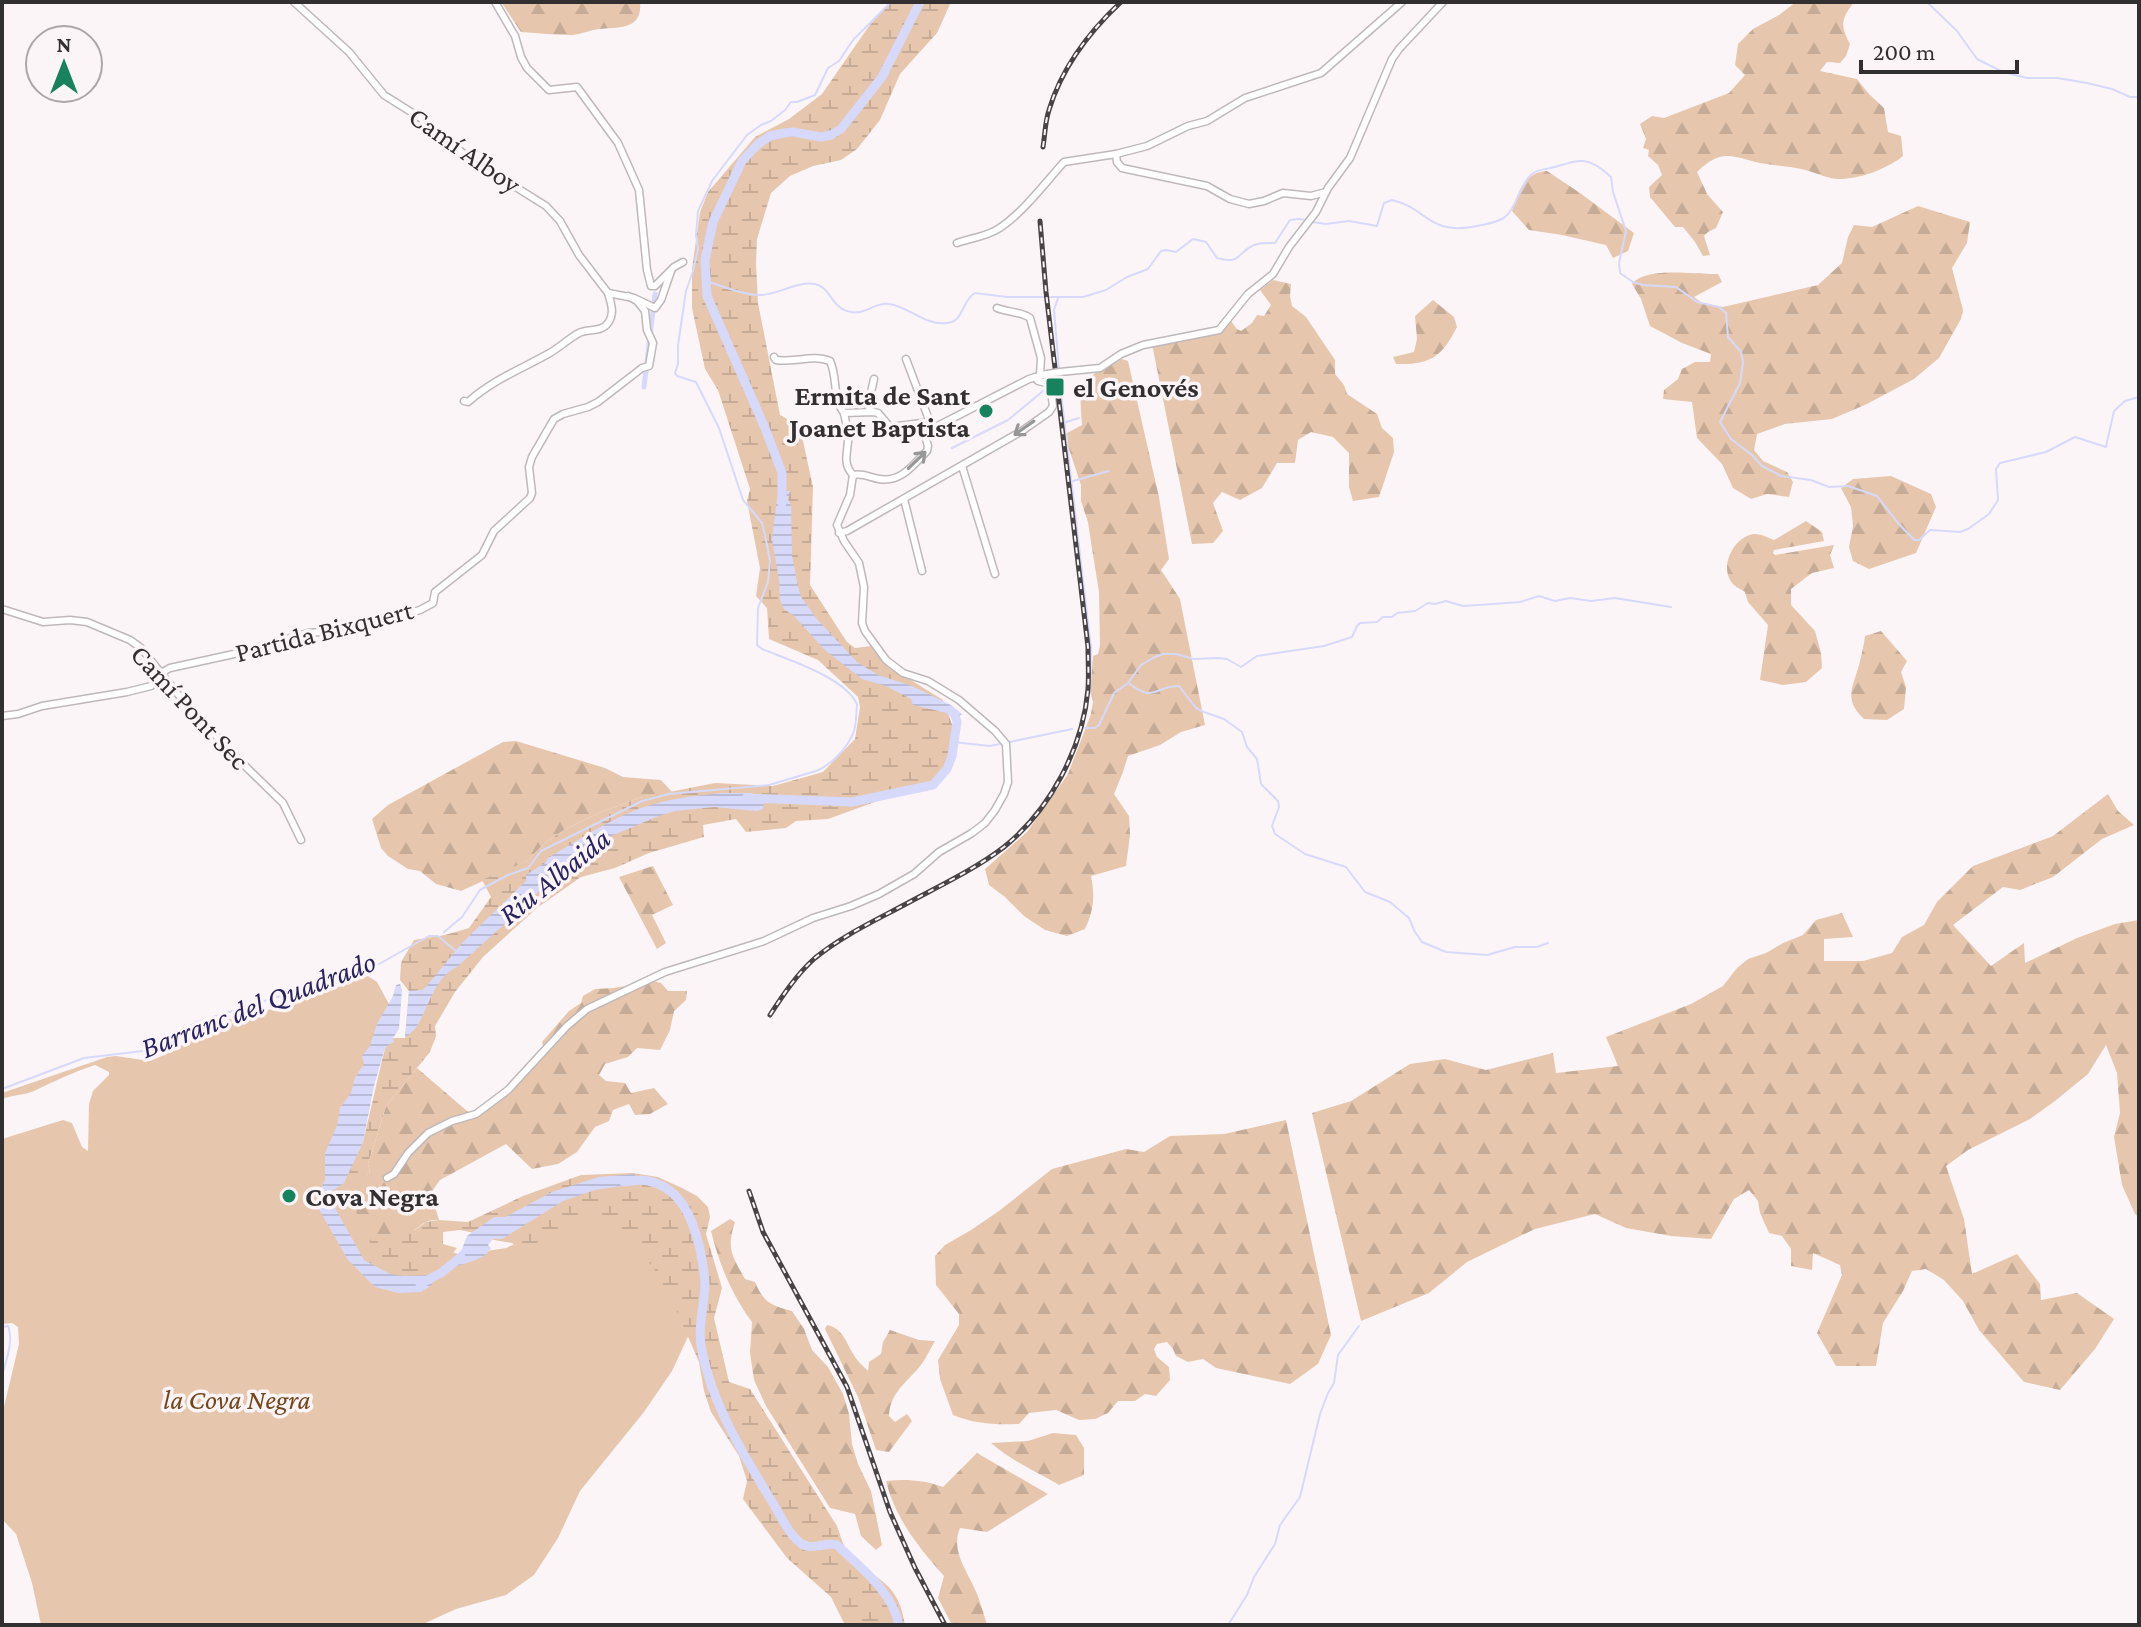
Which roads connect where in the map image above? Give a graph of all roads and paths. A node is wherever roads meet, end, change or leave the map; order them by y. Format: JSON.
{"nodes":[{"id":1,"x":294,"y":2,"type":"edge"},
{"id":2,"x":495,"y":2,"type":"edge"},
{"id":3,"x":1402,"y":2,"type":"edge"},
{"id":4,"x":1443,"y":2,"type":"edge"},
{"id":5,"x":1116,"y":154,"type":"junction"},
{"id":6,"x":1326,"y":192,"type":"junction"},
{"id":7,"x":957,"y":243,"type":"dead end"},
{"id":8,"x":683,"y":262,"type":"dead end"},
{"id":9,"x":671,"y":271,"type":"junction"},
{"id":10,"x":608,"y":293,"type":"junction"},
{"id":11,"x":628,"y":296,"type":"junction"},
{"id":12,"x":997,"y":308,"type":"dead end"},
{"id":13,"x":774,"y":357,"type":"dead end"},
{"id":14,"x":906,"y":359,"type":"dead end"},
{"id":15,"x":1041,"y":375,"type":"junction"},
{"id":16,"x":874,"y":379,"type":"dead end"},
{"id":17,"x":464,"y":401,"type":"dead end"},
{"id":18,"x":871,"y":411,"type":"junction"},
{"id":19,"x":844,"y":413,"type":"junction"},
{"id":20,"x":931,"y":425,"type":"junction"},
{"id":21,"x":962,"y":466,"type":"junction"},
{"id":22,"x":853,"y":475,"type":"junction"},
{"id":23,"x":904,"y":499,"type":"junction"},
{"id":24,"x":839,"y":533,"type":"junction"},
{"id":25,"x":922,"y":571,"type":"dead end"},
{"id":26,"x":995,"y":574,"type":"dead end"},
{"id":27,"x":2,"y":609,"type":"edge"},
{"id":28,"x":161,"y":673,"type":"junction"},
{"id":29,"x":2,"y":716,"type":"edge"},
{"id":30,"x":301,"y":840,"type":"dead end"},
{"id":31,"x":387,"y":1178,"type":"dead end"}],
"edges":[{"from":1,"to":10,"type":"street","name":"Camí Alboy"},
{"from":2,"to":9,"type":"street"},
{"from":3,"to":5,"type":"street"},
{"from":4,"to":6,"type":"street"},
{"from":5,"to":6,"type":"street"},
{"from":5,"to":7,"type":"street"},
{"from":6,"to":15,"type":"street","bridge":true},
{"from":8,"to":9,"type":"street"},
{"from":9,"to":11,"type":"street"},
{"from":10,"to":11,"type":"street"},
{"from":10,"to":17,"type":"street"},
{"from":11,"to":28,"type":"street","name":"Partida Bixquert"},
{"from":12,"to":15,"type":"street"},
{"from":13,"to":19,"type":"street"},
{"from":14,"to":20,"type":"street"},
{"from":15,"to":20,"type":"street"},
{"from":15,"to":21,"type":"street","one_way":true},
{"from":16,"to":18,"type":"street"},
{"from":18,"to":19,"type":"street"},
{"from":18,"to":20,"type":"street"},
{"from":19,"to":22,"type":"street"},
{"from":22,"to":20,"type":"street","one_way":true},
{"from":21,"to":23,"type":"street"},
{"from":21,"to":26,"type":"street"},
{"from":22,"to":24,"type":"street"},
{"from":23,"to":24,"type":"street"},
{"from":23,"to":25,"type":"street"},
{"from":24,"to":31,"type":"street"},
{"from":27,"to":28,"type":"street","name":"Camí Pont Sec"},
{"from":28,"to":29,"type":"street","name":"Partida Bixquert"},
{"from":28,"to":30,"type":"street","name":"Camí Pont Sec"}]}
